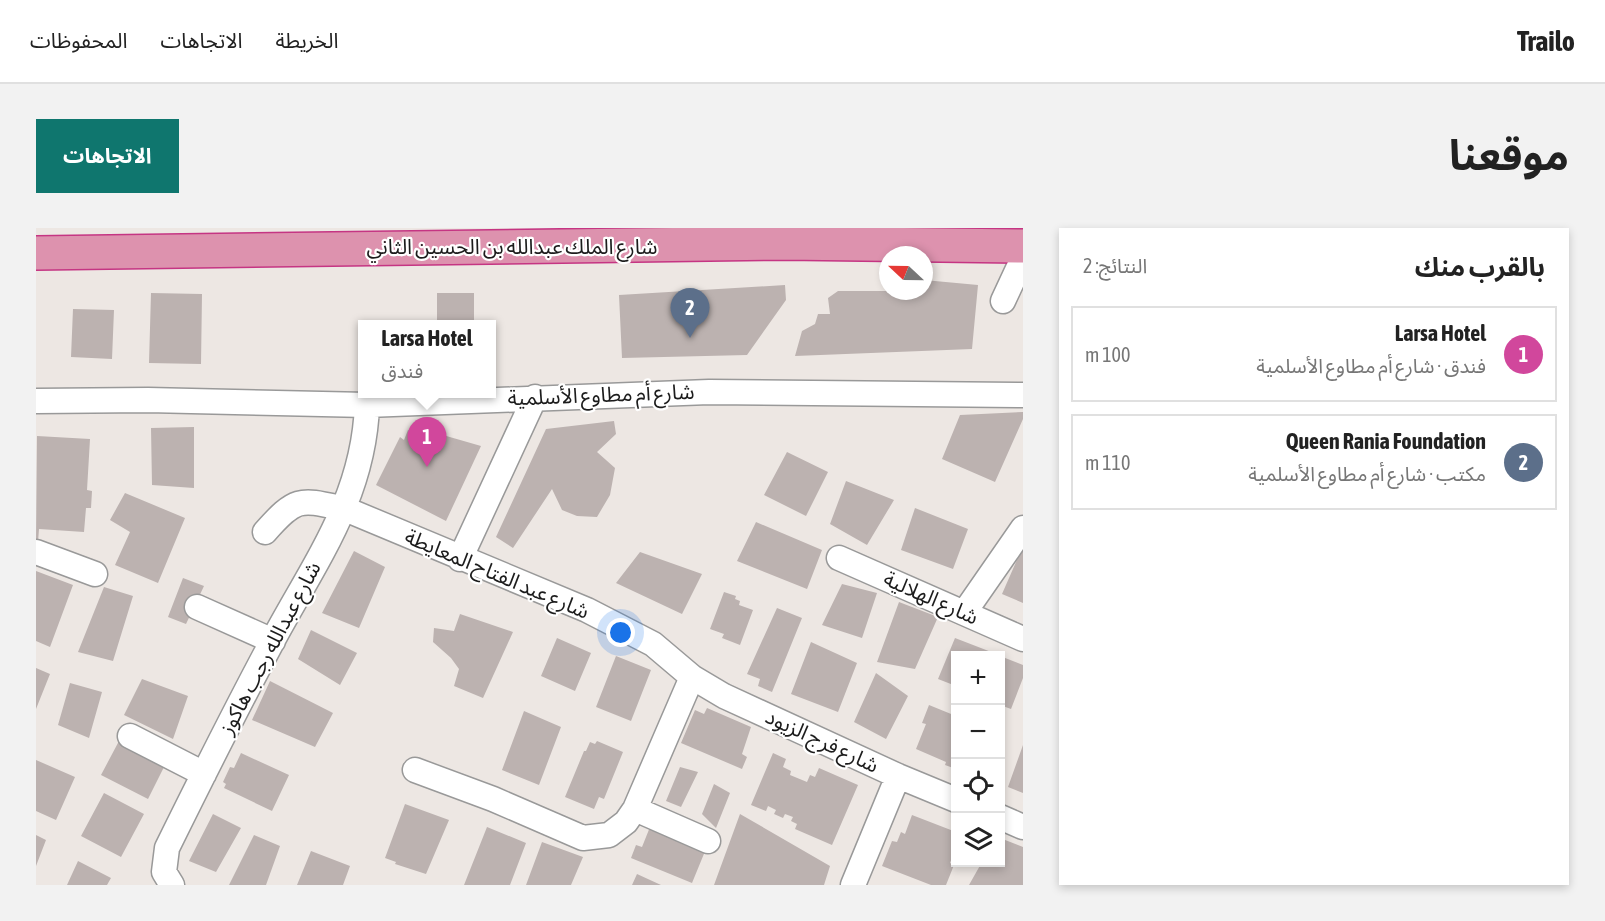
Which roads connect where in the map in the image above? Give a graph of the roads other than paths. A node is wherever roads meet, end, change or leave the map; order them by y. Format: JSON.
{"nodes":[{"id":1,"x":1023,"y":246,"type":"edge"},
{"id":2,"x":36,"y":254,"type":"edge"},
{"id":3,"x":1023,"y":258,"type":"edge"},
{"id":4,"x":1003,"y":301,"type":"dead end"},
{"id":5,"x":1023,"y":395,"type":"edge"},
{"id":6,"x":535,"y":396,"type":"junction"},
{"id":7,"x":36,"y":401,"type":"edge"},
{"id":8,"x":367,"y":405,"type":"junction"},
{"id":9,"x":345,"y":509,"type":"junction"},
{"id":10,"x":1023,"y":528,"type":"edge"},
{"id":11,"x":266,"y":532,"type":"dead end"},
{"id":12,"x":36,"y":552,"type":"edge"},
{"id":13,"x":838,"y":558,"type":"dead end"},
{"id":14,"x":460,"y":559,"type":"junction"},
{"id":15,"x":36,"y":564,"type":"edge"},
{"id":16,"x":197,"y":607,"type":"dead end"},
{"id":17,"x":964,"y":613,"type":"junction"},
{"id":18,"x":1023,"y":639,"type":"edge"},
{"id":19,"x":273,"y":641,"type":"junction"},
{"id":20,"x":692,"y":676,"type":"junction"},
{"id":21,"x":130,"y":736,"type":"dead end"},
{"id":22,"x":415,"y":770,"type":"dead end"},
{"id":23,"x":204,"y":774,"type":"junction"},
{"id":24,"x":898,"y":776,"type":"junction"},
{"id":25,"x":951,"y":798,"type":"edge"},
{"id":26,"x":635,"y":809,"type":"junction"},
{"id":27,"x":1005,"y":820,"type":"edge"},
{"id":28,"x":1023,"y":827,"type":"edge"},
{"id":29,"x":708,"y":842,"type":"dead end"},
{"id":30,"x":172,"y":885,"type":"edge"},
{"id":31,"x":853,"y":885,"type":"edge"}],
"edges":[{"from":1,"to":2,"type":"highway","name":"شارع الملك عبدالله بن الحسين الثاني"},
{"from":3,"to":4,"type":"street"},
{"from":5,"to":6,"type":"street","name":"شارع أم مطاوع الأسلمية"},
{"from":6,"to":8,"type":"street","name":"شارع أم مطاوع الأسلمية"},
{"from":6,"to":14,"type":"street"},
{"from":7,"to":8,"type":"street","name":"شارع أم مطاوع الأسلمية"},
{"from":8,"to":9,"type":"street","name":"شارع عبدالله رجب هاكوز"},
{"from":9,"to":11,"type":"street","name":"شارع عبد الفتاح المعايطة"},
{"from":9,"to":14,"type":"street","name":"شارع عبد الفتاح المعايطة"},
{"from":9,"to":19,"type":"street","name":"شارع عبدالله رجب هاكوز"},
{"from":10,"to":17,"type":"street"},
{"from":12,"to":15,"type":"street"},
{"from":13,"to":17,"type":"street","name":"شارع الهلالية"},
{"from":14,"to":20,"type":"street","name":"شارع عبد الفتاح المعايطة"},
{"from":16,"to":19,"type":"street"},
{"from":17,"to":18,"type":"street","name":"شارع الهلالية"},
{"from":19,"to":23,"type":"street","name":"شارع عبدالله رجب هاكوز"},
{"from":20,"to":24,"type":"street","name":"شارع فرج الزيود"},
{"from":20,"to":26,"type":"street"},
{"from":21,"to":23,"type":"street"},
{"from":22,"to":26,"type":"street"},
{"from":23,"to":30,"type":"street","name":"شارع عبدالله رجب هاكوز"},
{"from":24,"to":25,"type":"street","name":"شارع فرج الزيود"},
{"from":24,"to":31,"type":"street"},
{"from":26,"to":29,"type":"street"},
{"from":27,"to":28,"type":"street"}]}
